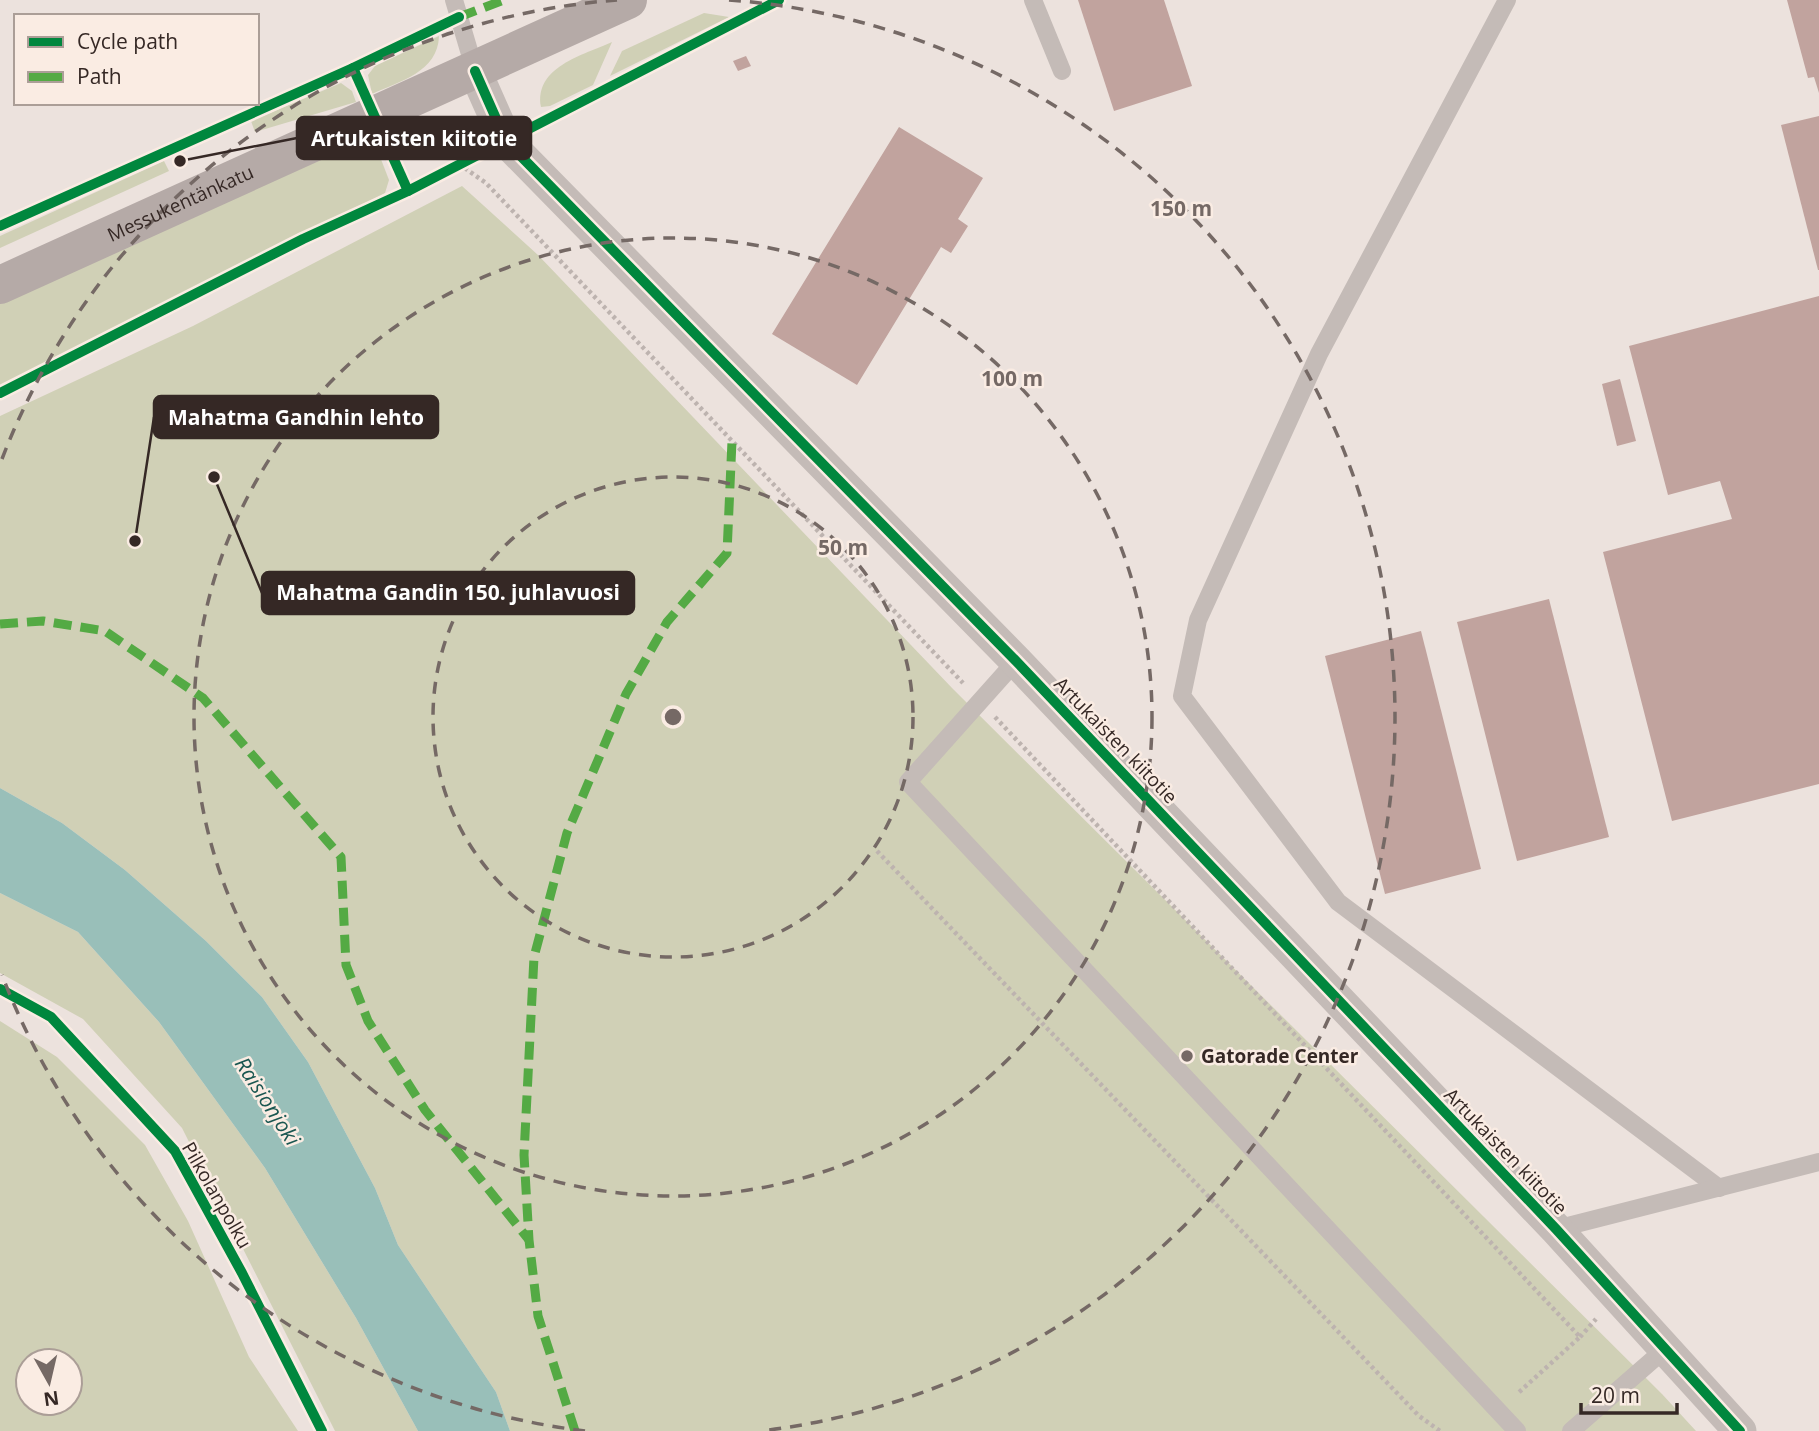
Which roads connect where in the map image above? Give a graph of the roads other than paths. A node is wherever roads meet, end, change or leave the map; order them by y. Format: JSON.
{"nodes":[{"id":1,"x":454,"y":0,"type":"edge"},
{"id":2,"x":628,"y":0,"type":"edge"},
{"id":3,"x":1033,"y":0,"type":"edge"},
{"id":4,"x":1507,"y":0,"type":"edge"},
{"id":5,"x":475,"y":71,"type":"junction"},
{"id":6,"x":1062,"y":71,"type":"dead end"},
{"id":7,"x":0,"y":285,"type":"edge"},
{"id":8,"x":1016,"y":661,"type":"junction"},
{"id":9,"x":1819,"y":1162,"type":"edge"},
{"id":10,"x":1719,"y":1188,"type":"junction"},
{"id":11,"x":1556,"y":1229,"type":"junction"},
{"id":12,"x":1664,"y":1350,"type":"junction"},
{"id":13,"x":1517,"y":1431,"type":"edge"},
{"id":14,"x":1571,"y":1431,"type":"edge"},
{"id":15,"x":1740,"y":1431,"type":"edge"}],
"edges":[{"from":1,"to":5,"type":"lane"},
{"from":2,"to":5,"type":"street","name":"Messukentänkatu"},
{"from":3,"to":6,"type":"lane"},
{"from":4,"to":10,"type":"lane"},
{"from":5,"to":7,"type":"street","name":"Messukentänkatu"},
{"from":5,"to":8,"type":"street","name":"Artukaisten kiitotie"},
{"from":8,"to":11,"type":"street","name":"Artukaisten kiitotie"},
{"from":8,"to":13,"type":"lane"},
{"from":9,"to":10,"type":"lane"},
{"from":10,"to":11,"type":"lane"},
{"from":11,"to":12,"type":"street","name":"Artukaisten kiitotie"},
{"from":12,"to":14,"type":"lane"},
{"from":12,"to":15,"type":"street","name":"Artukaisten kiitotie"}]}
